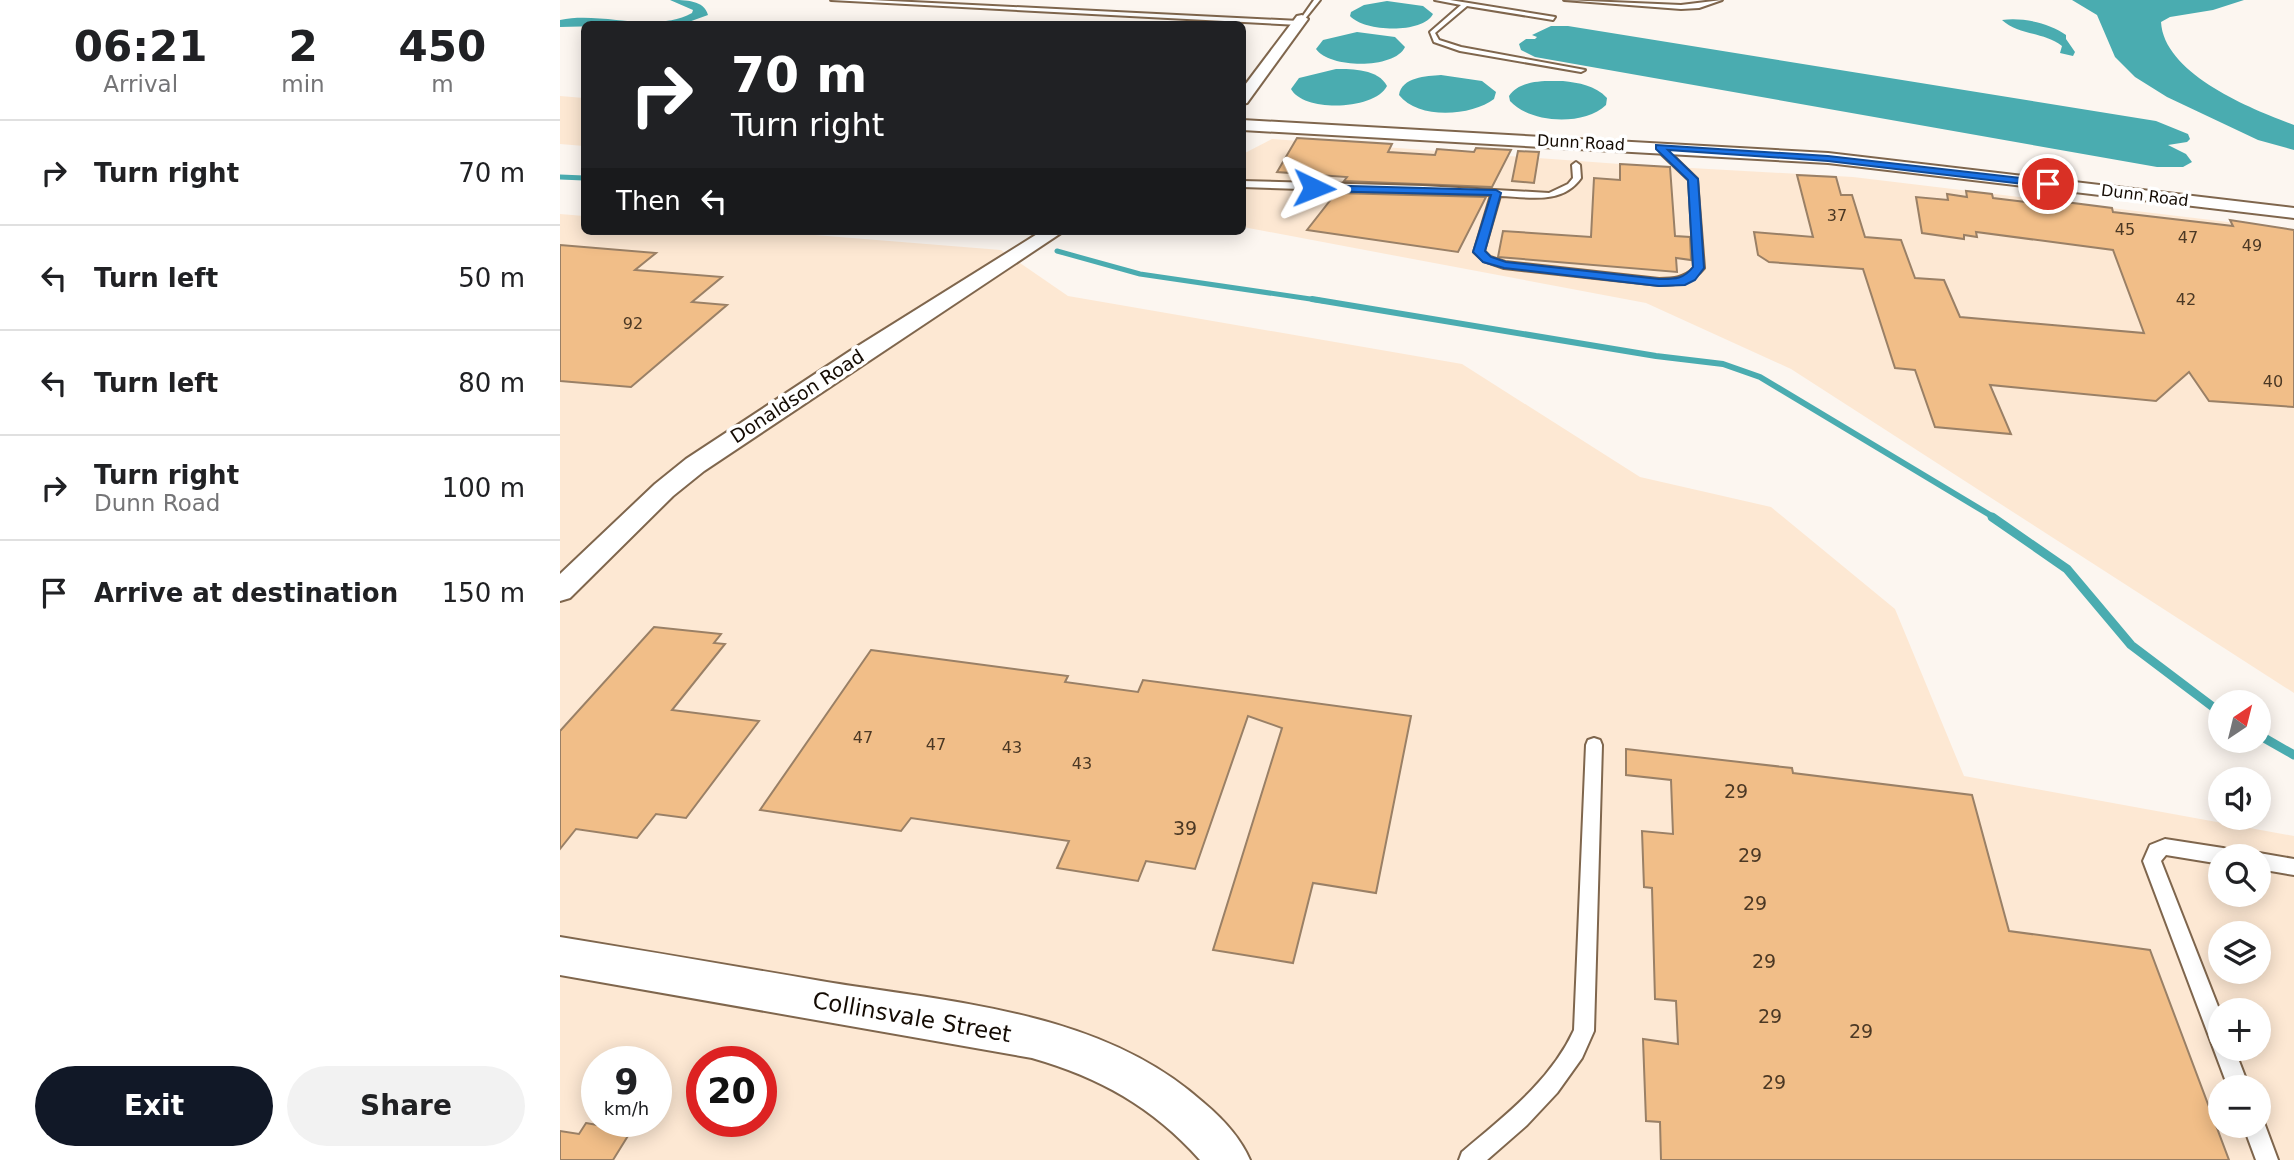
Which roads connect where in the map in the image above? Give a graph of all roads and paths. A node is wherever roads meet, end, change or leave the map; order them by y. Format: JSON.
{"nodes":[{"id":1,"x":834,"y":0,"type":"edge"},
{"id":2,"x":1317,"y":0,"type":"edge"},
{"id":3,"x":1438,"y":0,"type":"edge"},
{"id":4,"x":1567,"y":0,"type":"edge"},
{"id":5,"x":1719,"y":0,"type":"edge"},
{"id":6,"x":1619,"y":1,"type":"edge"},
{"id":7,"x":1465,"y":5,"type":"junction"},
{"id":8,"x":1553,"y":18,"type":"dead end"},
{"id":9,"x":1301,"y":21,"type":"junction"},
{"id":10,"x":1581,"y":71,"type":"dead end"},
{"id":11,"x":1246,"y":95,"type":"edge"},
{"id":12,"x":1246,"y":125,"type":"edge"},
{"id":13,"x":1659,"y":147,"type":"junction"},
{"id":14,"x":1576,"y":165,"type":"dead end"},
{"id":15,"x":1246,"y":184,"type":"edge"},
{"id":16,"x":1496,"y":193,"type":"junction"},
{"id":17,"x":2294,"y":213,"type":"edge"},
{"id":18,"x":1049,"y":235,"type":"edge"},
{"id":19,"x":560,"y":591,"type":"edge"},
{"id":20,"x":1594,"y":745,"type":"dead end"},
{"id":21,"x":2208,"y":854,"type":"edge"},
{"id":22,"x":2271,"y":863,"type":"edge"},
{"id":23,"x":2294,"y":867,"type":"edge"},
{"id":24,"x":560,"y":956,"type":"edge"},
{"id":25,"x":2208,"y":1006,"type":"edge"},
{"id":26,"x":2259,"y":1138,"type":"edge"},
{"id":27,"x":1228,"y":1160,"type":"edge"},
{"id":28,"x":1470,"y":1160,"type":"edge"},
{"id":29,"x":2267,"y":1160,"type":"edge"}],
"edges":[{"from":1,"to":9,"type":"lane"},
{"from":2,"to":9,"type":"lane"},
{"from":3,"to":7,"type":"lane"},
{"from":4,"to":6,"type":"lane"},
{"from":5,"to":6,"type":"lane"},
{"from":7,"to":8,"type":"lane"},
{"from":7,"to":10,"type":"lane"},
{"from":9,"to":11,"type":"street"},
{"from":12,"to":13,"type":"street","name":"Dunn Road"},
{"from":13,"to":16,"type":"lane"},
{"from":13,"to":17,"type":"street","name":"Dunn Road"},
{"from":14,"to":16,"type":"lane"},
{"from":15,"to":16,"type":"lane"},
{"from":18,"to":19,"type":"street","name":"Donaldson Road"},
{"from":20,"to":28,"type":"lane"},
{"from":21,"to":25,"type":"lane"},
{"from":22,"to":23,"type":"lane"},
{"from":24,"to":27,"type":"street","name":"Collinsvale Street"},
{"from":26,"to":29,"type":"lane"}]}
